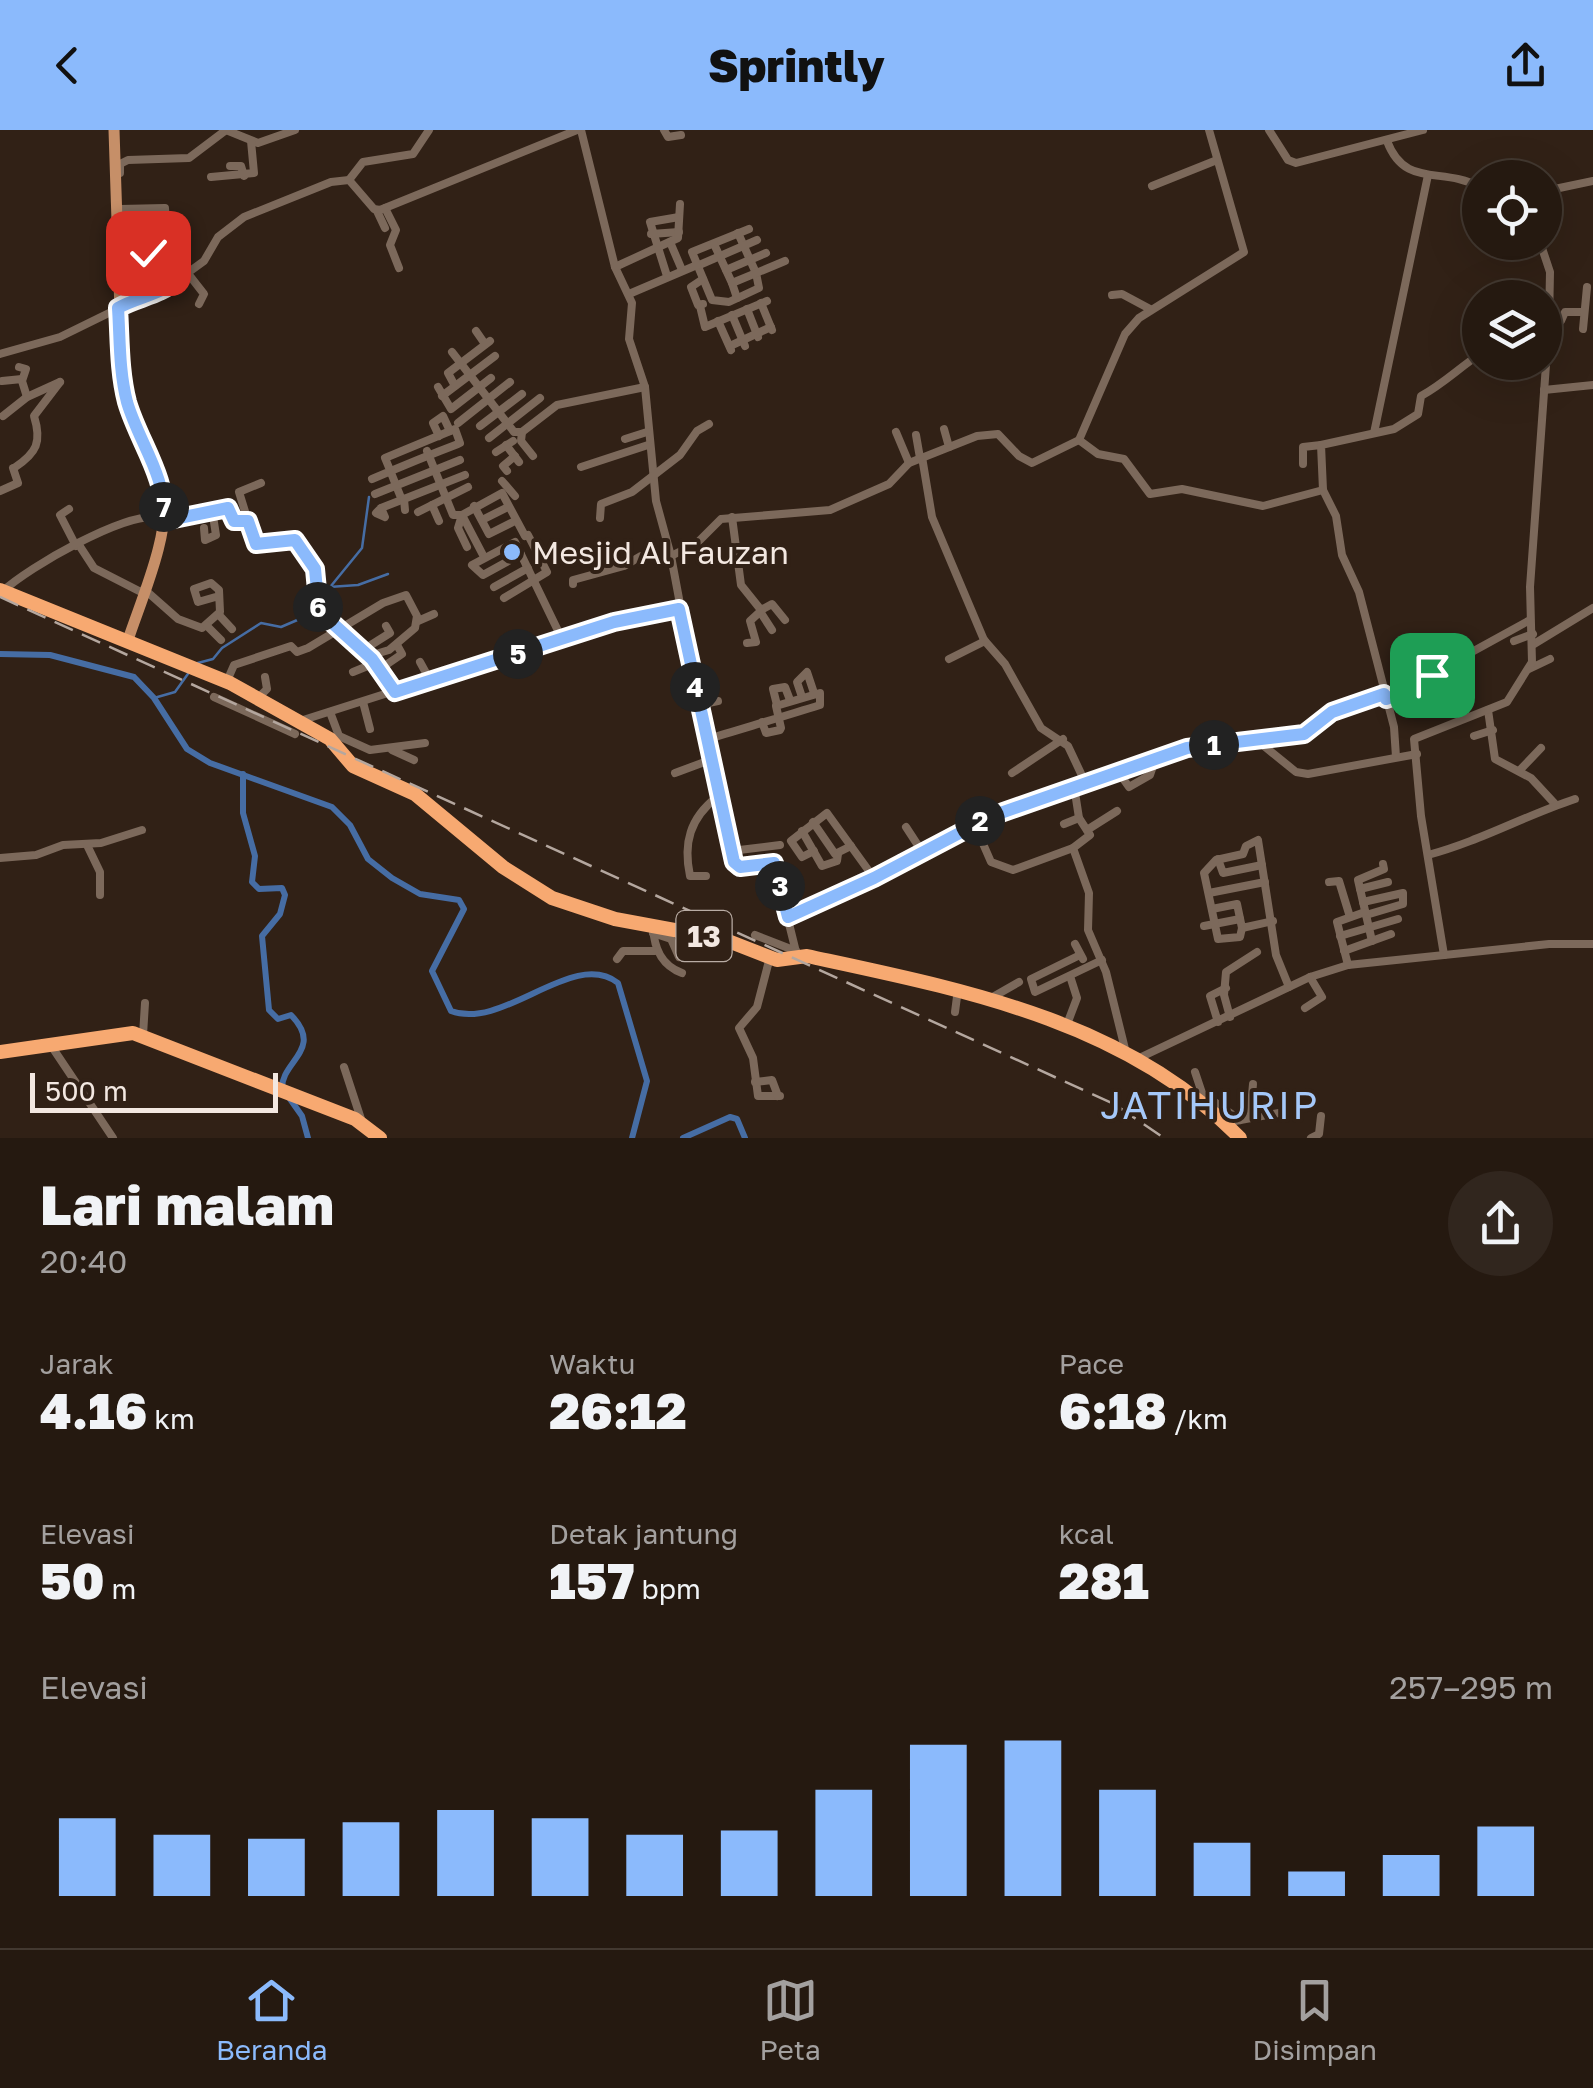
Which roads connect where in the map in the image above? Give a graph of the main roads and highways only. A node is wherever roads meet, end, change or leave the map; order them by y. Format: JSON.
{"nodes":[{"id":1,"x":111,"y":130,"type":"edge"},
{"id":2,"x":2,"y":591,"type":"edge"},
{"id":3,"x":127,"y":635,"type":"junction"},
{"id":4,"x":0,"y":1052,"type":"edge"},
{"id":5,"x":380,"y":1138,"type":"edge"},
{"id":6,"x":1240,"y":1138,"type":"edge"}],
"edges":[{"from":1,"to":3,"type":"main road"},
{"from":2,"to":3,"type":"highway","number":"13"},
{"from":3,"to":6,"type":"highway","number":"13"},
{"from":4,"to":5,"type":"highway"}]}
